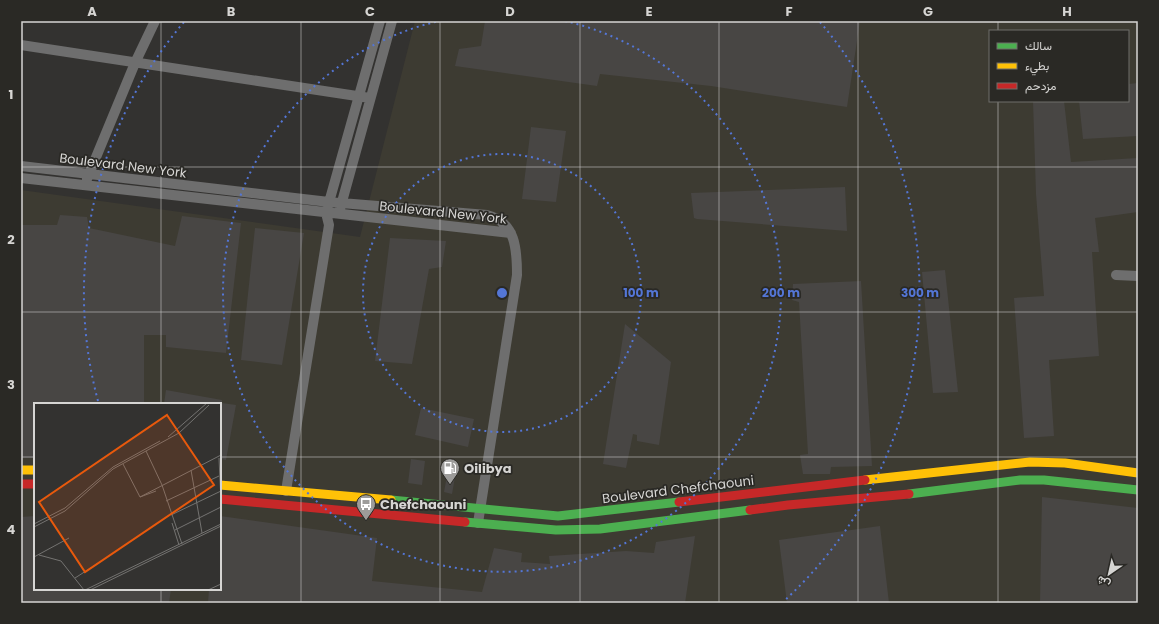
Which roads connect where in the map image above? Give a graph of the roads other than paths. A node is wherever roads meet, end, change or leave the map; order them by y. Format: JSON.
{"nodes":[{"id":1,"x":155,"y":21,"type":"edge"},
{"id":2,"x":380,"y":21,"type":"edge"},
{"id":3,"x":392,"y":21,"type":"edge"},
{"id":4,"x":21,"y":46,"type":"edge"},
{"id":5,"x":135,"y":63,"type":"junction"},
{"id":6,"x":358,"y":95,"type":"junction"},
{"id":7,"x":370,"y":98,"type":"junction"},
{"id":8,"x":21,"y":166,"type":"edge"},
{"id":9,"x":88,"y":175,"type":"junction"},
{"id":10,"x":21,"y":178,"type":"edge"},
{"id":11,"x":84,"y":185,"type":"junction"},
{"id":12,"x":329,"y":202,"type":"junction"},
{"id":13,"x":342,"y":203,"type":"junction"},
{"id":14,"x":326,"y":213,"type":"junction"},
{"id":15,"x":339,"y":214,"type":"junction"},
{"id":16,"x":329,"y":225,"type":"junction"},
{"id":17,"x":511,"y":233,"type":"junction"},
{"id":18,"x":1116,"y":275,"type":"dead end"},
{"id":19,"x":1138,"y":276,"type":"edge"},
{"id":20,"x":21,"y":470,"type":"edge"},
{"id":21,"x":34,"y":470,"type":"edge"},
{"id":22,"x":1138,"y":473,"type":"edge"},
{"id":23,"x":21,"y":484,"type":"edge"},
{"id":24,"x":34,"y":484,"type":"edge"},
{"id":25,"x":221,"y":485,"type":"edge"},
{"id":26,"x":1138,"y":490,"type":"edge"},
{"id":27,"x":286,"y":491,"type":"junction"},
{"id":28,"x":221,"y":499,"type":"edge"},
{"id":29,"x":480,"y":508,"type":"junction"},
{"id":30,"x":478,"y":523,"type":"junction"}],
"edges":[{"from":1,"to":5,"type":"street"},
{"from":2,"to":6,"type":"street"},
{"from":3,"to":7,"type":"street"},
{"from":4,"to":5,"type":"street"},
{"from":5,"to":6,"type":"street"},
{"from":5,"to":9,"type":"street"},
{"from":6,"to":7,"type":"street"},
{"from":6,"to":12,"type":"street"},
{"from":7,"to":13,"type":"street"},
{"from":8,"to":9,"type":"street","name":"Boulevard New York"},
{"from":9,"to":11,"type":"street"},
{"from":9,"to":12,"type":"street","name":"Boulevard New York"},
{"from":10,"to":11,"type":"street","name":"Boulevard New York"},
{"from":11,"to":14,"type":"street","name":"Boulevard New York"},
{"from":12,"to":13,"type":"street","name":"Boulevard New York"},
{"from":12,"to":14,"type":"street"},
{"from":13,"to":15,"type":"street"},
{"from":13,"to":17,"type":"street","name":"Boulevard New York"},
{"from":14,"to":15,"type":"street","name":"Boulevard New York"},
{"from":14,"to":16,"type":"street"},
{"from":15,"to":16,"type":"street"},
{"from":15,"to":17,"type":"street","name":"Boulevard New York"},
{"from":16,"to":27,"type":"street"},
{"from":17,"to":29,"type":"street"},
{"from":18,"to":19,"type":"street"},
{"from":20,"to":21,"type":"street"},
{"from":22,"to":29,"type":"street","name":"Boulevard Chefchaouni"},
{"from":23,"to":24,"type":"street"},
{"from":25,"to":27,"type":"street","name":"Boulevard Chefchaouni"},
{"from":26,"to":30,"type":"street"},
{"from":27,"to":29,"type":"street","name":"Boulevard Chefchaouni"},
{"from":28,"to":30,"type":"street"},
{"from":29,"to":30,"type":"street"}]}
